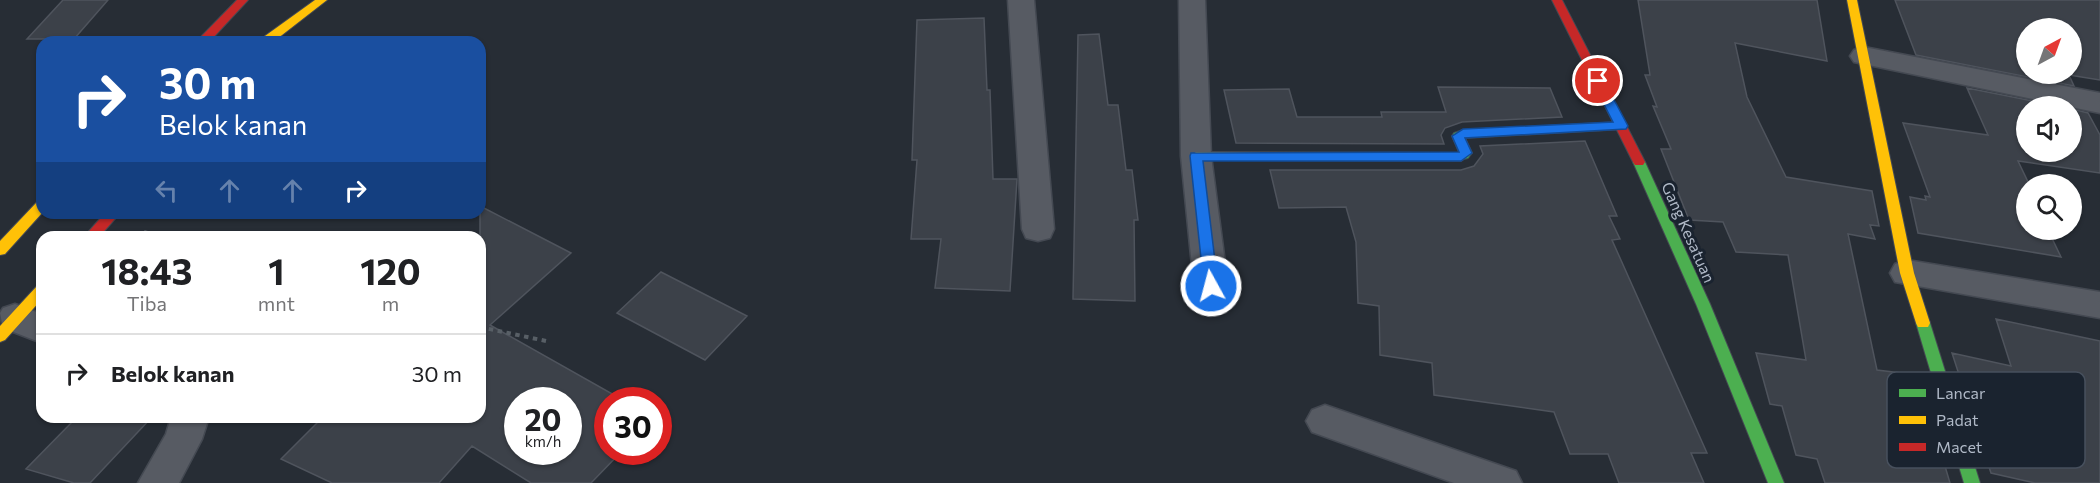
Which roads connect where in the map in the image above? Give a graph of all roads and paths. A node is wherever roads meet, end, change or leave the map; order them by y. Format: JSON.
{"nodes":[{"id":1,"x":243,"y":0,"type":"edge"},
{"id":2,"x":303,"y":0,"type":"edge"},
{"id":3,"x":322,"y":0,"type":"edge"},
{"id":4,"x":1021,"y":0,"type":"edge"},
{"id":5,"x":1192,"y":0,"type":"edge"},
{"id":6,"x":1557,"y":0,"type":"edge"},
{"id":7,"x":1852,"y":0,"type":"edge"},
{"id":8,"x":207,"y":17,"type":"dead end"},
{"id":9,"x":204,"y":36,"type":"edge"},
{"id":10,"x":208,"y":36,"type":"edge"},
{"id":11,"x":272,"y":36,"type":"edge"},
{"id":12,"x":273,"y":36,"type":"edge"},
{"id":13,"x":1864,"y":56,"type":"junction"},
{"id":14,"x":2100,"y":103,"type":"edge"},
{"id":15,"x":1621,"y":126,"type":"junction"},
{"id":16,"x":1196,"y":156,"type":"junction"},
{"id":17,"x":36,"y":211,"type":"edge"},
{"id":18,"x":108,"y":219,"type":"edge"},
{"id":19,"x":1038,"y":229,"type":"dead end"},
{"id":20,"x":97,"y":231,"type":"edge"},
{"id":21,"x":0,"y":250,"type":"edge"},
{"id":22,"x":1907,"y":273,"type":"junction"},
{"id":23,"x":1211,"y":286,"type":"dead end"},
{"id":24,"x":36,"y":300,"type":"edge"},
{"id":25,"x":2100,"y":305,"type":"edge"},
{"id":26,"x":19,"y":328,"type":"edge"},
{"id":27,"x":486,"y":328,"type":"edge"},
{"id":28,"x":546,"y":341,"type":"dead end"},
{"id":29,"x":1938,"y":372,"type":"edge"},
{"id":30,"x":1325,"y":421,"type":"dead end"},
{"id":31,"x":188,"y":423,"type":"edge"},
{"id":32,"x":1967,"y":468,"type":"edge"},
{"id":33,"x":158,"y":483,"type":"edge"},
{"id":34,"x":1502,"y":483,"type":"edge"},
{"id":35,"x":1776,"y":483,"type":"edge"},
{"id":36,"x":1972,"y":483,"type":"edge"}],
"edges":[{"from":1,"to":10,"type":"main road"},
{"from":2,"to":11,"type":"main road"},
{"from":3,"to":12,"type":"main road"},
{"from":4,"to":19,"type":"street"},
{"from":5,"to":16,"type":"street"},
{"from":6,"to":15,"type":"main road","name":"Gang Kesatuan"},
{"from":7,"to":13,"type":"main road"},
{"from":8,"to":9,"type":"main road"},
{"from":13,"to":14,"type":"street"},
{"from":13,"to":22,"type":"main road"},
{"from":15,"to":16,"type":"main road"},
{"from":15,"to":35,"type":"main road","name":"Gang Kesatuan"},
{"from":16,"to":23,"type":"street"},
{"from":17,"to":21,"type":"main road"},
{"from":18,"to":20,"type":"main road"},
{"from":22,"to":25,"type":"street"},
{"from":22,"to":29,"type":"main road"},
{"from":24,"to":26,"type":"main road"},
{"from":27,"to":28,"type":"path"},
{"from":30,"to":34,"type":"street"},
{"from":31,"to":33,"type":"street"},
{"from":32,"to":36,"type":"main road"}]}
